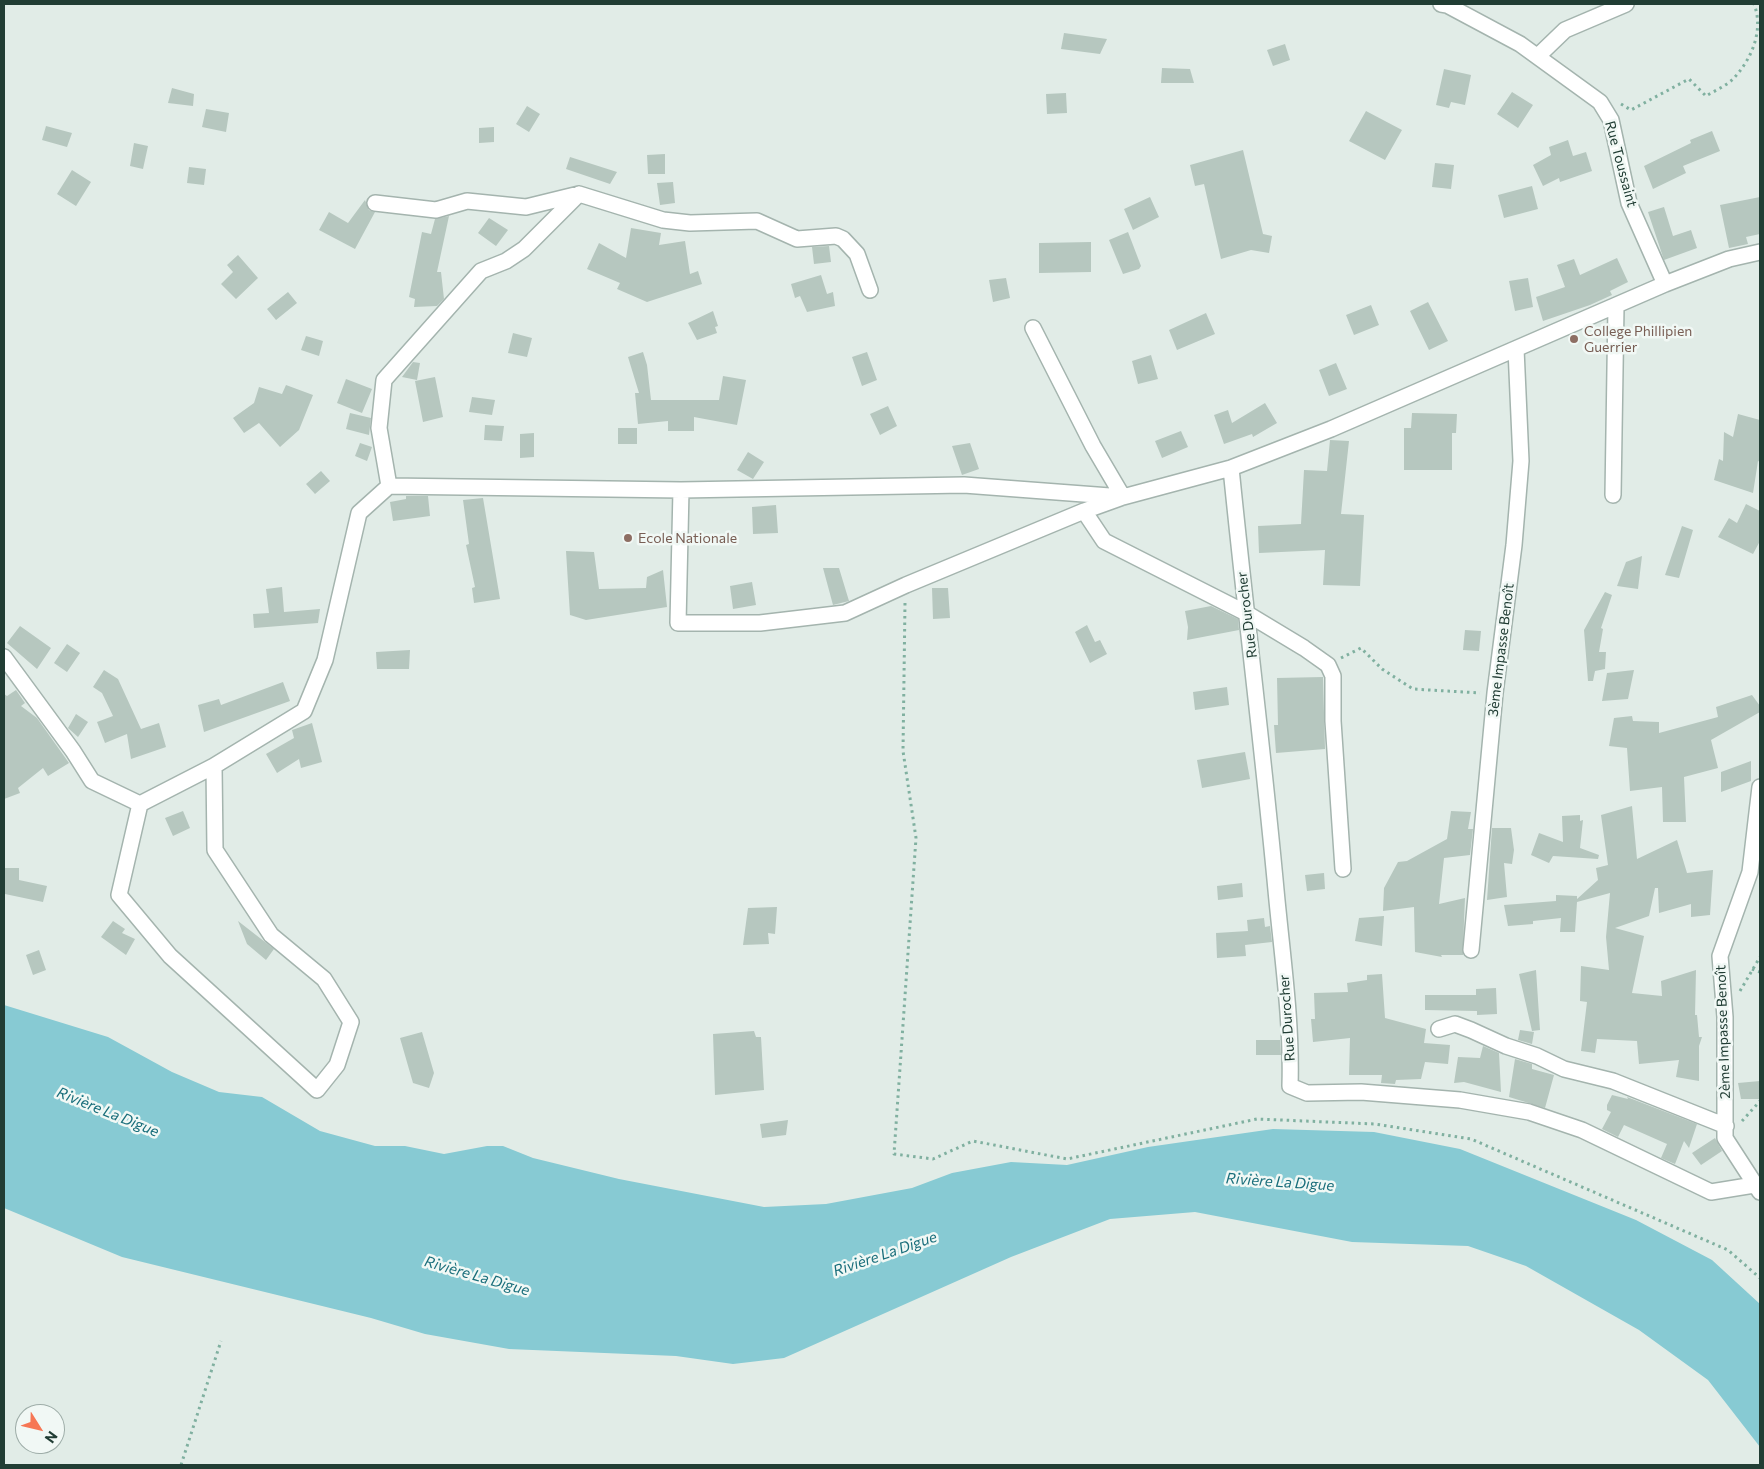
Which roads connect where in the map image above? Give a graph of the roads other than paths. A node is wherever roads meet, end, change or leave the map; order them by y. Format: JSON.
{"nodes":[{"id":1,"x":1441,"y":4,"type":"edge"},
{"id":2,"x":1623,"y":5,"type":"edge"},
{"id":3,"x":1538,"y":56,"type":"junction"},
{"id":4,"x":579,"y":194,"type":"junction"},
{"id":5,"x":375,"y":204,"type":"dead end"},
{"id":6,"x":1760,"y":252,"type":"edge"},
{"id":7,"x":1665,"y":284,"type":"junction"},
{"id":8,"x":870,"y":290,"type":"dead end"},
{"id":9,"x":1616,"y":306,"type":"junction"},
{"id":10,"x":1033,"y":328,"type":"dead end"},
{"id":11,"x":1516,"y":349,"type":"junction"},
{"id":12,"x":1231,"y":468,"type":"junction"},
{"id":13,"x":389,"y":486,"type":"junction"},
{"id":14,"x":681,"y":490,"type":"junction"},
{"id":15,"x":1613,"y":495,"type":"dead end"},
{"id":16,"x":1123,"y":496,"type":"junction"},
{"id":17,"x":1084,"y":511,"type":"junction"},
{"id":18,"x":1246,"y":614,"type":"junction"},
{"id":19,"x":4,"y":657,"type":"edge"},
{"id":20,"x":214,"y":766,"type":"junction"},
{"id":21,"x":1760,"y":787,"type":"edge"},
{"id":22,"x":140,"y":804,"type":"junction"},
{"id":23,"x":1343,"y":869,"type":"dead end"},
{"id":24,"x":1471,"y":950,"type":"dead end"},
{"id":25,"x":1439,"y":1028,"type":"dead end"},
{"id":26,"x":1726,"y":1126,"type":"junction"},
{"id":27,"x":1757,"y":1188,"type":"edge"}],
"edges":[{"from":1,"to":3,"type":"street","name":"Rue Toussaint"},
{"from":2,"to":3,"type":"street"},
{"from":3,"to":7,"type":"street","name":"Rue Toussaint"},
{"from":4,"to":5,"type":"street"},
{"from":4,"to":8,"type":"street"},
{"from":4,"to":13,"type":"street"},
{"from":6,"to":7,"type":"street"},
{"from":7,"to":9,"type":"street"},
{"from":9,"to":11,"type":"street"},
{"from":9,"to":15,"type":"street"},
{"from":10,"to":16,"type":"street"},
{"from":11,"to":12,"type":"street"},
{"from":11,"to":24,"type":"street","name":"3ème Impasse Benoît"},
{"from":12,"to":16,"type":"street"},
{"from":12,"to":18,"type":"street","name":"Rue Durocher"},
{"from":13,"to":14,"type":"street"},
{"from":13,"to":20,"type":"street"},
{"from":14,"to":16,"type":"street"},
{"from":14,"to":17,"type":"street"},
{"from":16,"to":17,"type":"street"},
{"from":17,"to":18,"type":"street"},
{"from":18,"to":23,"type":"street"},
{"from":18,"to":27,"type":"street","name":"Rue Durocher"},
{"from":19,"to":22,"type":"street"},
{"from":20,"to":22,"type":"street"},
{"from":20,"to":22,"type":"street"},
{"from":21,"to":26,"type":"street","name":"2ème Impasse Benoît"},
{"from":25,"to":26,"type":"street"},
{"from":26,"to":27,"type":"street","name":"2ème Impasse Benoît"}]}
